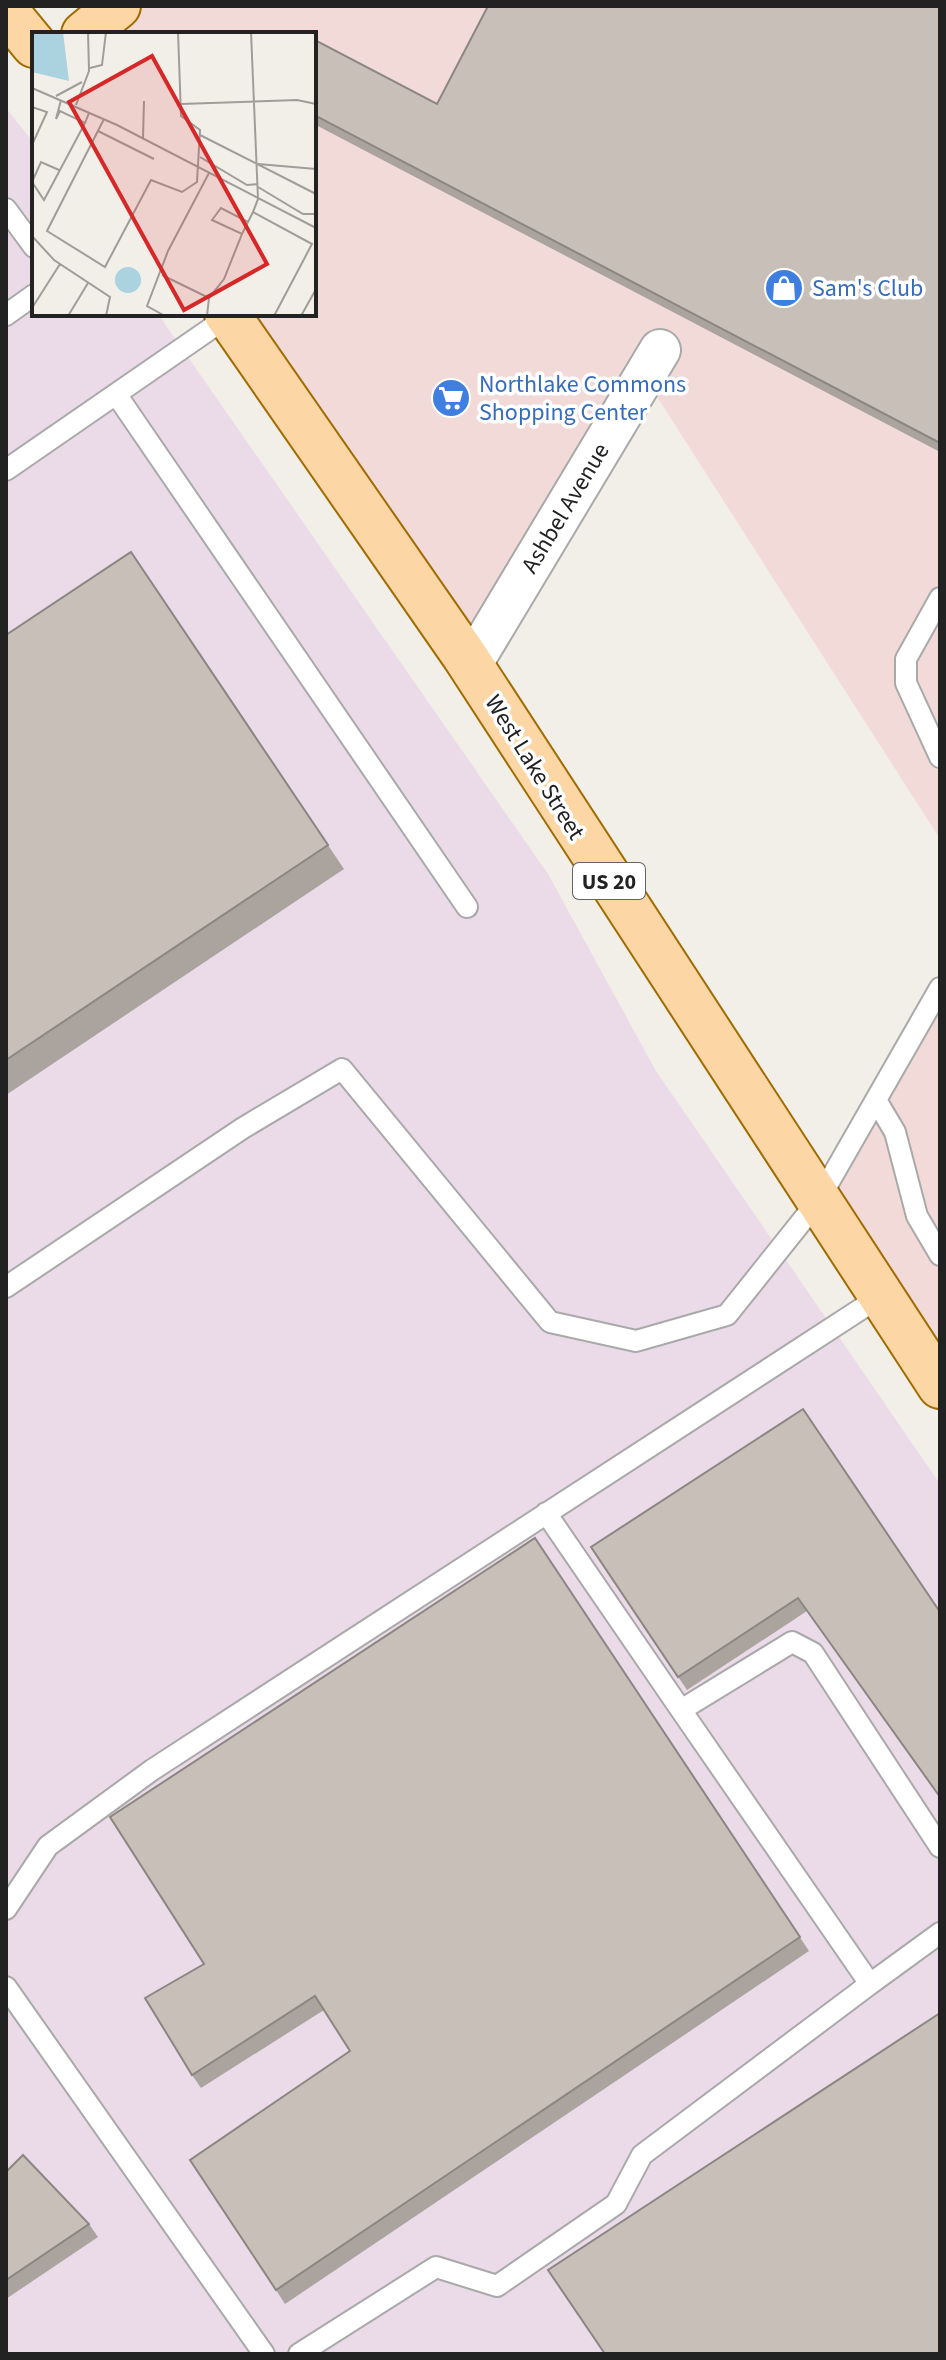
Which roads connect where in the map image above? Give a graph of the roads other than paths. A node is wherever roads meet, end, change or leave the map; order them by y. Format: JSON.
{"nodes":[{"id":1,"x":118,"y":6,"type":"edge"},
{"id":2,"x":6,"y":11,"type":"edge"},
{"id":3,"x":86,"y":32,"type":"edge"},
{"id":4,"x":32,"y":43,"type":"edge"},
{"id":5,"x":6,"y":209,"type":"edge"},
{"id":6,"x":32,"y":244,"type":"edge"},
{"id":7,"x":32,"y":296,"type":"edge"},
{"id":8,"x":6,"y":315,"type":"edge"},
{"id":9,"x":227,"y":316,"type":"edge"},
{"id":10,"x":229,"y":316,"type":"edge"},
{"id":11,"x":660,"y":350,"type":"dead end"},
{"id":12,"x":116,"y":394,"type":"junction"},
{"id":13,"x":6,"y":470,"type":"edge"},
{"id":14,"x":940,"y":598,"type":"edge"},
{"id":15,"x":471,"y":665,"type":"junction"},
{"id":16,"x":940,"y":757,"type":"edge"},
{"id":17,"x":467,"y":907,"type":"dead end"},
{"id":18,"x":940,"y":988,"type":"edge"},
{"id":19,"x":876,"y":1100,"type":"junction"},
{"id":20,"x":818,"y":1201,"type":"junction"},
{"id":21,"x":940,"y":1255,"type":"edge"},
{"id":22,"x":6,"y":1287,"type":"edge"},
{"id":23,"x":881,"y":1296,"type":"junction"},
{"id":24,"x":940,"y":1386,"type":"edge"},
{"id":25,"x":546,"y":1513,"type":"junction"},
{"id":26,"x":681,"y":1710,"type":"junction"},
{"id":27,"x":940,"y":1847,"type":"edge"},
{"id":28,"x":6,"y":1909,"type":"edge"},
{"id":29,"x":940,"y":1933,"type":"edge"},
{"id":30,"x":870,"y":1984,"type":"junction"},
{"id":31,"x":6,"y":1987,"type":"edge"},
{"id":32,"x":264,"y":2354,"type":"edge"},
{"id":33,"x":299,"y":2354,"type":"edge"}],
"edges":[{"from":1,"to":3,"type":"main road"},
{"from":2,"to":4,"type":"main road"},
{"from":5,"to":6,"type":"lane"},
{"from":7,"to":8,"type":"lane"},
{"from":9,"to":12,"type":"lane"},
{"from":10,"to":15,"type":"main road","name":"West Lake Street","number":"US 20"},
{"from":11,"to":15,"type":"street","name":"Ashbel Avenue"},
{"from":12,"to":13,"type":"lane"},
{"from":12,"to":17,"type":"lane"},
{"from":14,"to":16,"type":"lane"},
{"from":15,"to":20,"type":"main road","name":"West Lake Street","number":"US 20"},
{"from":18,"to":19,"type":"lane"},
{"from":19,"to":20,"type":"lane"},
{"from":19,"to":21,"type":"lane"},
{"from":20,"to":22,"type":"lane"},
{"from":20,"to":23,"type":"main road","name":"West Lake Street","number":"US 20"},
{"from":23,"to":24,"type":"main road","name":"West Lake Street","number":"US 20"},
{"from":23,"to":25,"type":"lane"},
{"from":25,"to":26,"type":"lane"},
{"from":25,"to":28,"type":"lane"},
{"from":26,"to":27,"type":"lane"},
{"from":26,"to":30,"type":"lane"},
{"from":29,"to":30,"type":"lane"},
{"from":30,"to":33,"type":"lane"},
{"from":31,"to":32,"type":"lane"}]}
